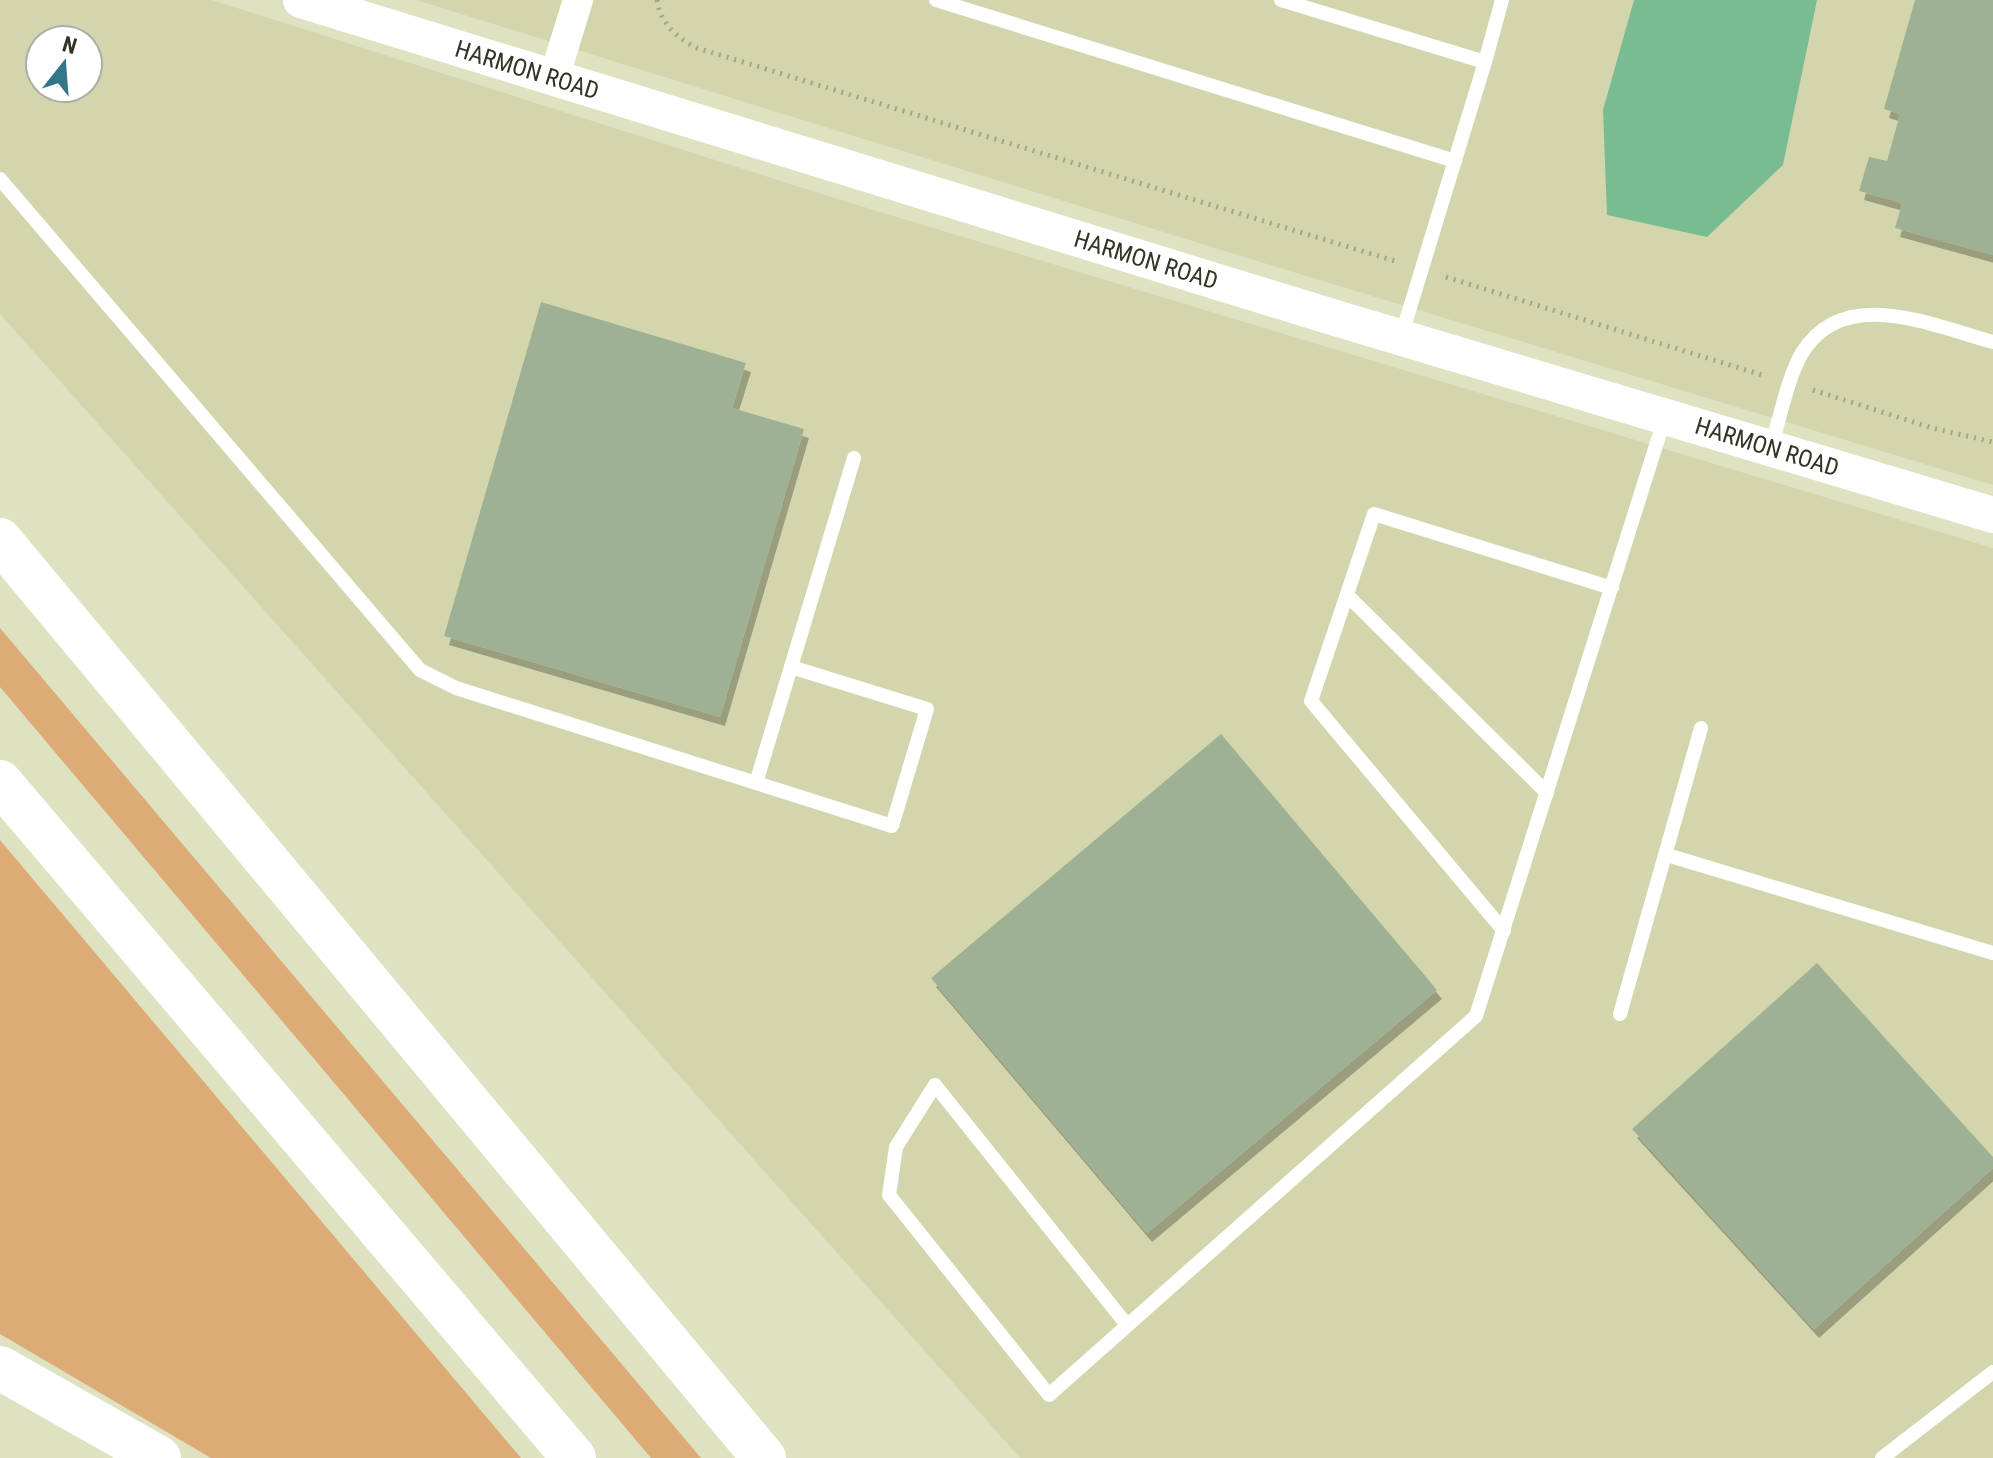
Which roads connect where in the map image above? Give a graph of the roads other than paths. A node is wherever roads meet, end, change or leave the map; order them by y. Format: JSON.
{"nodes":[{"id":1,"x":301,"y":0,"type":"edge"},
{"id":2,"x":578,"y":0,"type":"edge"},
{"id":3,"x":936,"y":0,"type":"edge"},
{"id":4,"x":1281,"y":0,"type":"edge"},
{"id":5,"x":1502,"y":0,"type":"edge"},
{"id":6,"x":1485,"y":62,"type":"junction"},
{"id":7,"x":554,"y":78,"type":"junction"},
{"id":8,"x":1455,"y":161,"type":"junction"},
{"id":9,"x":0,"y":179,"type":"edge"},
{"id":10,"x":1401,"y":337,"type":"junction"},
{"id":11,"x":1993,"y":342,"type":"edge"},
{"id":12,"x":1666,"y":417,"type":"junction"},
{"id":13,"x":1770,"y":448,"type":"junction"},
{"id":14,"x":854,"y":458,"type":"dead end"},
{"id":15,"x":1993,"y":515,"type":"edge"},
{"id":16,"x":0,"y":540,"type":"edge"},
{"id":17,"x":1612,"y":588,"type":"junction"},
{"id":18,"x":1347,"y":595,"type":"junction"},
{"id":19,"x":791,"y":667,"type":"junction"},
{"id":20,"x":1701,"y":728,"type":"dead end"},
{"id":21,"x":0,"y":782,"type":"edge"},
{"id":22,"x":756,"y":783,"type":"junction"},
{"id":23,"x":1547,"y":793,"type":"junction"},
{"id":24,"x":1667,"y":855,"type":"junction"},
{"id":25,"x":1504,"y":931,"type":"junction"},
{"id":26,"x":1993,"y":953,"type":"edge"},
{"id":27,"x":1620,"y":1014,"type":"dead end"},
{"id":28,"x":1127,"y":1325,"type":"junction"},
{"id":29,"x":0,"y":1368,"type":"edge"},
{"id":30,"x":1993,"y":1372,"type":"edge"},
{"id":31,"x":159,"y":1458,"type":"edge"},
{"id":32,"x":574,"y":1458,"type":"edge"},
{"id":33,"x":764,"y":1458,"type":"edge"},
{"id":34,"x":1882,"y":1458,"type":"edge"}],
"edges":[{"from":1,"to":7,"type":"street","name":"HARMON ROAD"},
{"from":2,"to":7,"type":"street"},
{"from":3,"to":8,"type":"lane"},
{"from":4,"to":6,"type":"lane"},
{"from":5,"to":6,"type":"lane"},
{"from":6,"to":8,"type":"lane"},
{"from":7,"to":10,"type":"street","name":"HARMON ROAD"},
{"from":8,"to":10,"type":"lane"},
{"from":9,"to":22,"type":"lane"},
{"from":10,"to":12,"type":"street","name":"HARMON ROAD"},
{"from":11,"to":13,"type":"lane"},
{"from":12,"to":13,"type":"street","name":"HARMON ROAD"},
{"from":12,"to":17,"type":"lane"},
{"from":13,"to":15,"type":"street","name":"HARMON ROAD"},
{"from":14,"to":19,"type":"lane"},
{"from":16,"to":33,"type":"highway"},
{"from":17,"to":18,"type":"lane"},
{"from":17,"to":23,"type":"lane"},
{"from":18,"to":23,"type":"lane"},
{"from":18,"to":25,"type":"lane"},
{"from":19,"to":22,"type":"lane"},
{"from":19,"to":22,"type":"lane"},
{"from":20,"to":24,"type":"lane"},
{"from":21,"to":32,"type":"highway"},
{"from":23,"to":25,"type":"lane"},
{"from":24,"to":26,"type":"lane"},
{"from":24,"to":27,"type":"lane"},
{"from":25,"to":28,"type":"lane"},
{"from":28,"to":28,"type":"lane"},
{"from":29,"to":31,"type":"highway"},
{"from":30,"to":34,"type":"lane"}]}
